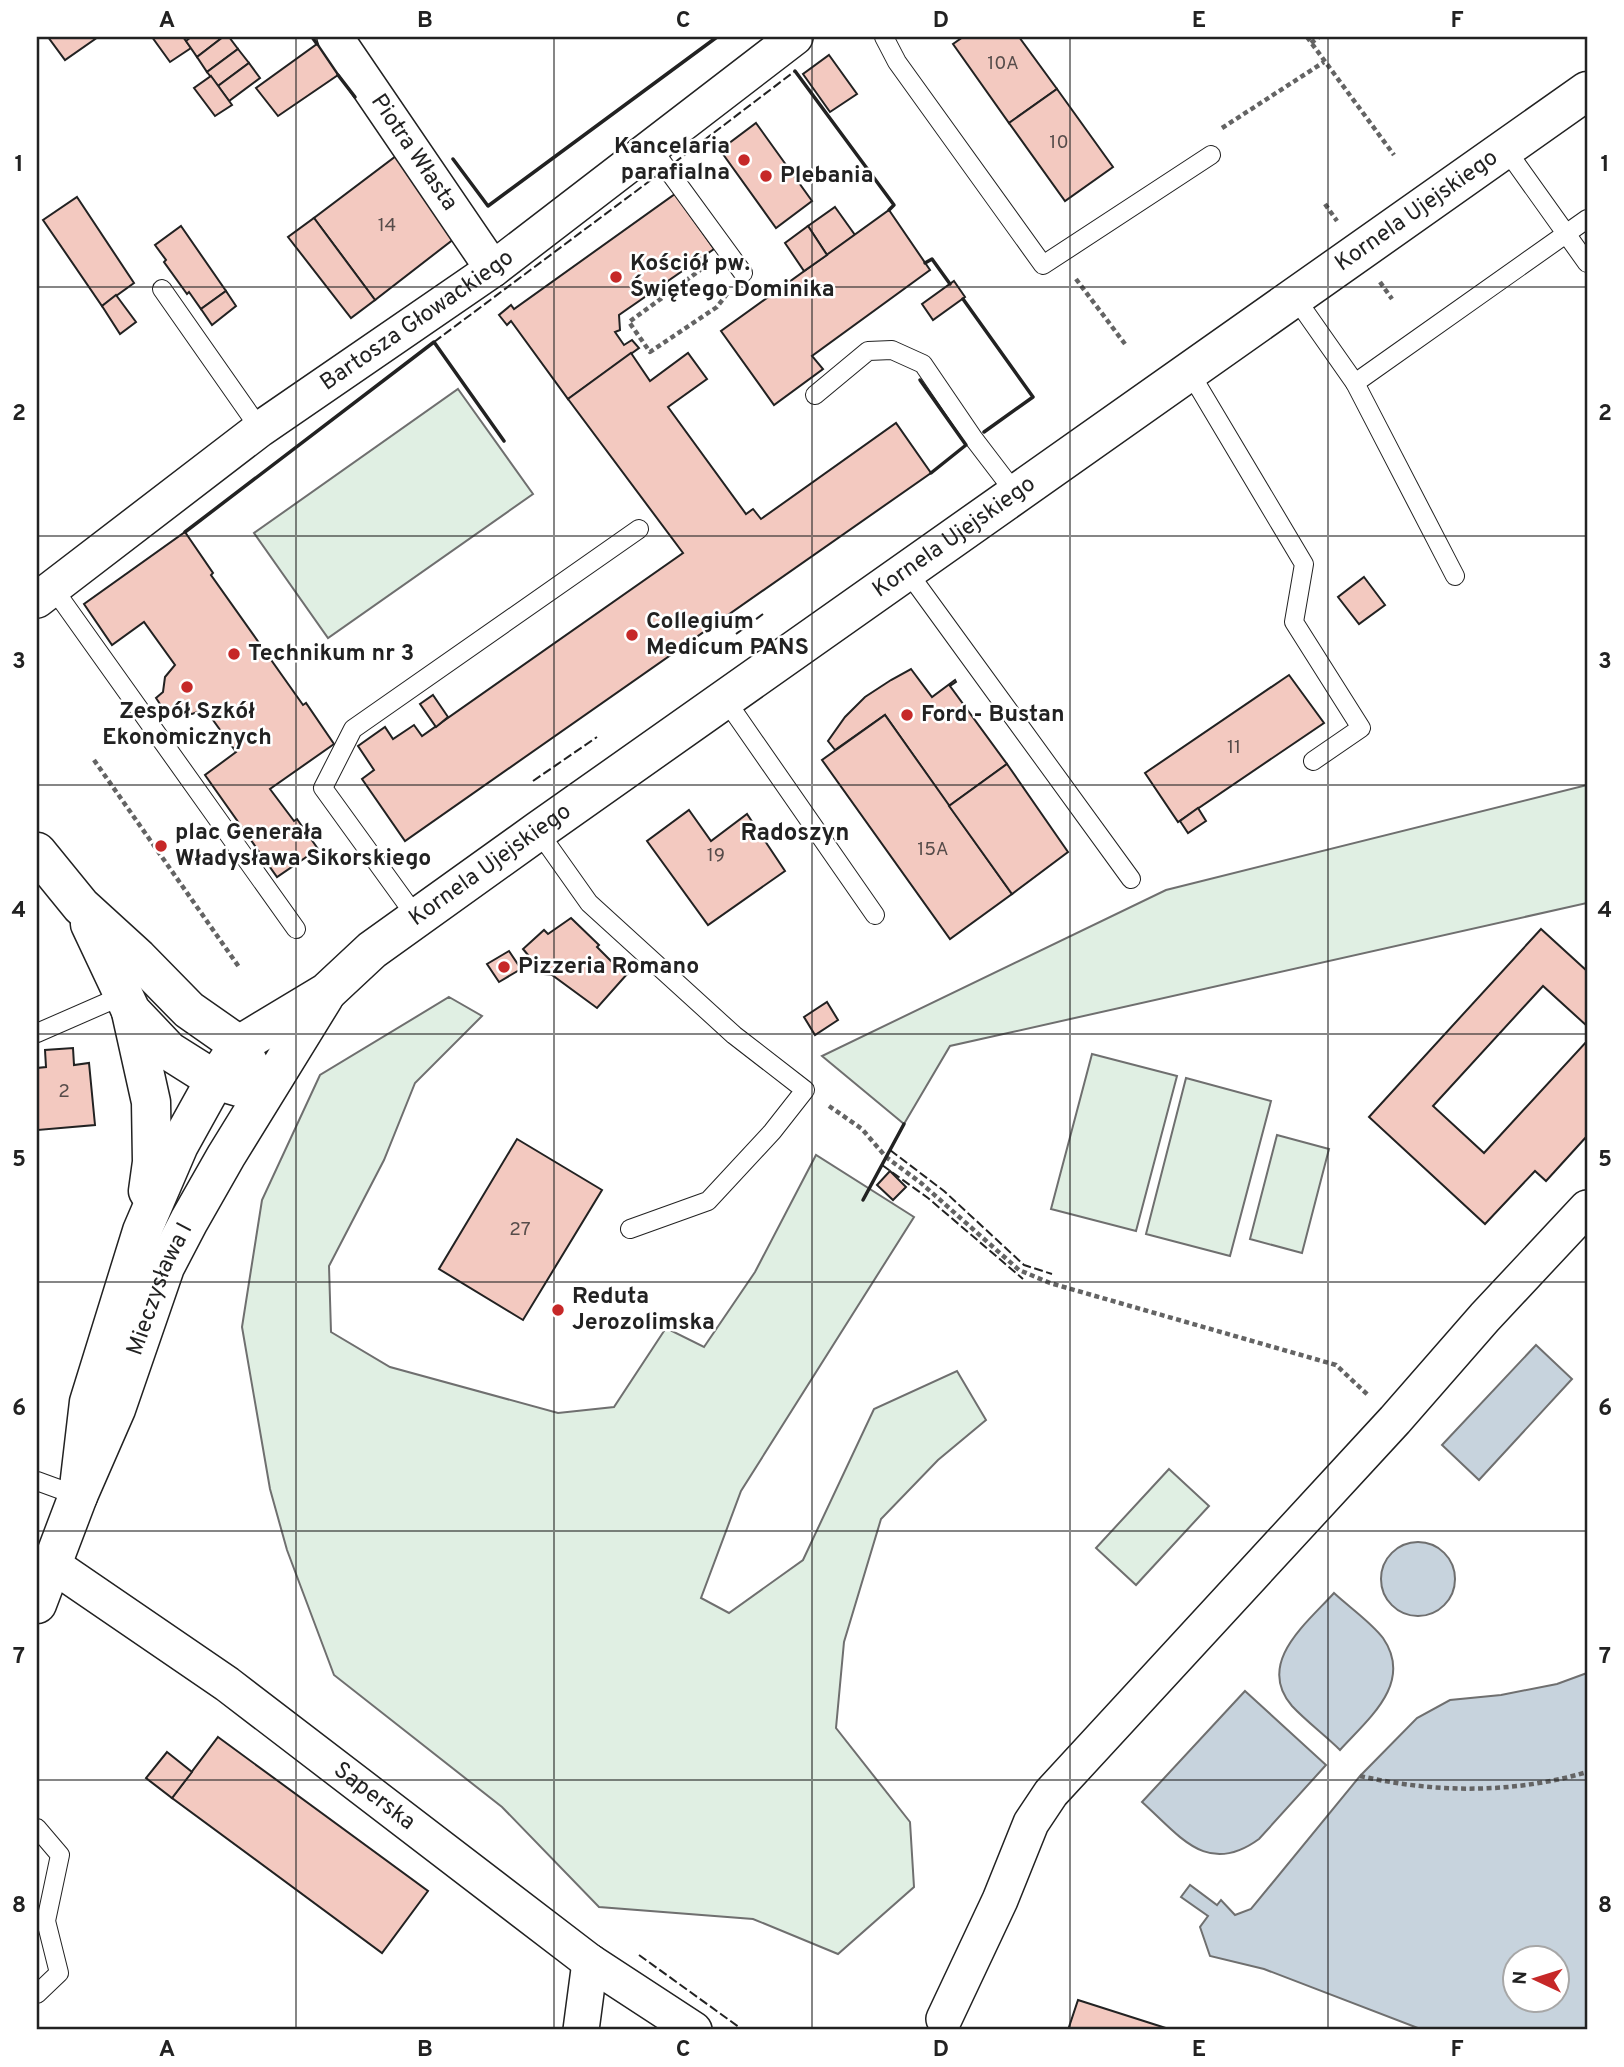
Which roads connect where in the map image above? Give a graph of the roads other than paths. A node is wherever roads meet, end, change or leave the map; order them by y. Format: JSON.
{"nodes":[{"id":1,"x":335,"y":37,"type":"edge"},
{"id":2,"x":795,"y":37,"type":"edge"},
{"id":3,"x":884,"y":37,"type":"edge"},
{"id":4,"x":1587,"y":91,"type":"edge"},
{"id":5,"x":651,"y":147,"type":"junction"},
{"id":6,"x":1505,"y":148,"type":"junction"},
{"id":7,"x":1211,"y":155,"type":"road end"},
{"id":8,"x":1587,"y":219,"type":"edge"},
{"id":9,"x":1566,"y":233,"type":"junction"},
{"id":10,"x":1587,"y":263,"type":"edge"},
{"id":11,"x":493,"y":270,"type":"junction"},
{"id":12,"x":743,"y":273,"type":"road end"},
{"id":13,"x":162,"y":289,"type":"dead end"},
{"id":14,"x":1294,"y":296,"type":"junction"},
{"id":15,"x":1189,"y":371,"type":"junction"},
{"id":16,"x":1355,"y":383,"type":"junction"},
{"id":17,"x":815,"y":395,"type":"dead end"},
{"id":18,"x":260,"y":429,"type":"junction"},
{"id":19,"x":1016,"y":494,"type":"junction"},
{"id":20,"x":639,"y":529,"type":"dead end"},
{"id":21,"x":907,"y":571,"type":"junction"},
{"id":22,"x":1455,"y":576,"type":"dead end"},
{"id":23,"x":45,"y":594,"type":"edge"},
{"id":24,"x":726,"y":699,"type":"junction"},
{"id":25,"x":1313,"y":761,"type":"dead end"},
{"id":26,"x":538,"y":831,"type":"junction"},
{"id":27,"x":37,"y":852,"type":"edge"},
{"id":28,"x":1130,"y":879,"type":"dead end"},
{"id":29,"x":81,"y":906,"type":"junction"},
{"id":30,"x":875,"y":915,"type":"dead end"},
{"id":31,"x":417,"y":918,"type":"junction"},
{"id":32,"x":296,"y":929,"type":"dead end"},
{"id":33,"x":327,"y":992,"type":"junction"},
{"id":34,"x":127,"y":1003,"type":"junction"},
{"id":35,"x":37,"y":1033,"type":"edge"},
{"id":36,"x":239,"y":1045,"type":"junction"},
{"id":37,"x":215,"y":1080,"type":"junction"},
{"id":38,"x":264,"y":1094,"type":"junction"},
{"id":39,"x":1587,"y":1208,"type":"edge"},
{"id":40,"x":629,"y":1229,"type":"dead end"},
{"id":41,"x":142,"y":1231,"type":"junction"},
{"id":42,"x":37,"y":1481,"type":"edge"},
{"id":43,"x":78,"y":1496,"type":"junction"},
{"id":44,"x":53,"y":1564,"type":"junction"},
{"id":45,"x":37,"y":1604,"type":"edge"},
{"id":46,"x":37,"y":1828,"type":"edge"},
{"id":47,"x":590,"y":1962,"type":"junction"},
{"id":48,"x":37,"y":1994,"type":"edge"},
{"id":49,"x":941,"y":2024,"type":"edge"},
{"id":50,"x":581,"y":2030,"type":"edge"},
{"id":51,"x":694,"y":2030,"type":"edge"}],
"edges":[{"from":1,"to":11,"type":"street","name":"Piotra Własta"},
{"from":2,"to":5,"type":"street","name":"Bartosza Głowackiego"},
{"from":3,"to":7,"type":"lane"},
{"from":4,"to":6,"type":"main road","name":"Kornela Ujejskiego"},
{"from":5,"to":11,"type":"street","name":"Bartosza Głowackiego"},
{"from":5,"to":12,"type":"lane"},
{"from":6,"to":9,"type":"lane"},
{"from":6,"to":14,"type":"main road","name":"Kornela Ujejskiego"},
{"from":8,"to":9,"type":"lane"},
{"from":9,"to":10,"type":"lane"},
{"from":9,"to":16,"type":"lane"},
{"from":11,"to":18,"type":"street","name":"Bartosza Głowackiego"},
{"from":13,"to":18,"type":"lane"},
{"from":14,"to":15,"type":"main road","name":"Kornela Ujejskiego"},
{"from":14,"to":16,"type":"lane"},
{"from":15,"to":19,"type":"main road","name":"Kornela Ujejskiego"},
{"from":15,"to":25,"type":"lane"},
{"from":16,"to":22,"type":"lane"},
{"from":17,"to":19,"type":"lane"},
{"from":18,"to":23,"type":"street","name":"Bartosza Głowackiego"},
{"from":19,"to":21,"type":"main road","name":"Kornela Ujejskiego"},
{"from":20,"to":31,"type":"lane"},
{"from":21,"to":24,"type":"main road","name":"Kornela Ujejskiego"},
{"from":21,"to":28,"type":"lane"},
{"from":23,"to":32,"type":"lane"},
{"from":24,"to":26,"type":"main road","name":"Kornela Ujejskiego"},
{"from":24,"to":30,"type":"lane"},
{"from":26,"to":31,"type":"main road","name":"Kornela Ujejskiego"},
{"from":26,"to":40,"type":"lane"},
{"from":27,"to":29,"type":"main road"},
{"from":29,"to":34,"type":"main road"},
{"from":29,"to":36,"type":"main road"},
{"from":31,"to":33,"type":"main road","name":"Kornela Ujejskiego"},
{"from":33,"to":36,"type":"main road","name":"Kornela Ujejskiego"},
{"from":33,"to":38,"type":"main road","name":"Kornela Ujejskiego"},
{"from":34,"to":35,"type":"lane"},
{"from":34,"to":37,"type":"main road"},
{"from":34,"to":41,"type":"main road"},
{"from":36,"to":37,"type":"main road","name":"Kornela Ujejskiego"},
{"from":36,"to":38,"type":"main road"},
{"from":37,"to":38,"type":"main road"},
{"from":37,"to":41,"type":"main road","name":"Mieczysława I"},
{"from":38,"to":43,"type":"main road","name":"Mieczysława I"},
{"from":39,"to":49,"type":"street"},
{"from":41,"to":43,"type":"main road","name":"Mieczysława I"},
{"from":42,"to":43,"type":"lane"},
{"from":43,"to":44,"type":"main road","name":"Mieczysława I"},
{"from":44,"to":45,"type":"main road","name":"Mieczysława I"},
{"from":44,"to":47,"type":"street","name":"Saperska"},
{"from":46,"to":48,"type":"lane"},
{"from":47,"to":50,"type":"street"},
{"from":47,"to":51,"type":"street","name":"Saperska"}]}
